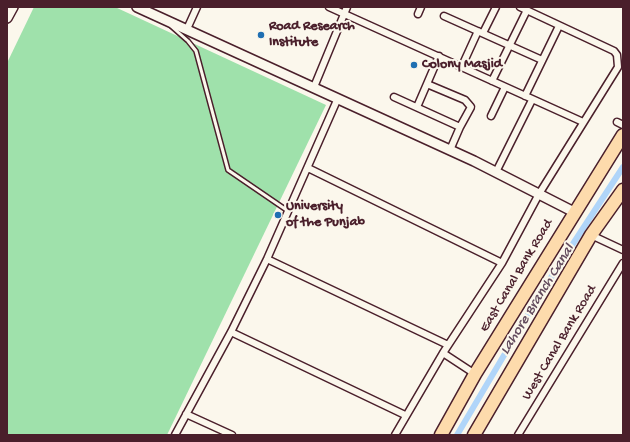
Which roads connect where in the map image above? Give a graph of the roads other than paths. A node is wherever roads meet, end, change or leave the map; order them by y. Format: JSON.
{"nodes":[{"id":1,"x":13,"y":7,"type":"edge"},
{"id":2,"x":138,"y":7,"type":"edge"},
{"id":3,"x":197,"y":7,"type":"edge"},
{"id":4,"x":329,"y":7,"type":"edge"},
{"id":5,"x":347,"y":7,"type":"edge"},
{"id":6,"x":421,"y":7,"type":"edge"},
{"id":7,"x":496,"y":7,"type":"edge"},
{"id":8,"x":520,"y":7,"type":"edge"},
{"id":9,"x":527,"y":10,"type":"junction"},
{"id":10,"x":345,"y":14,"type":"junction"},
{"id":11,"x":418,"y":14,"type":"dead end"},
{"id":12,"x":444,"y":16,"type":"dead end"},
{"id":13,"x":7,"y":18,"type":"edge"},
{"id":14,"x":168,"y":21,"type":"junction"},
{"id":15,"x":559,"y":26,"type":"junction"},
{"id":16,"x":187,"y":29,"type":"junction"},
{"id":17,"x":480,"y":32,"type":"junction"},
{"id":18,"x":508,"y":44,"type":"junction"},
{"id":19,"x":439,"y":56,"type":"junction"},
{"id":20,"x":542,"y":60,"type":"junction"},
{"id":21,"x":462,"y":66,"type":"junction"},
{"id":22,"x":492,"y":81,"type":"junction"},
{"id":23,"x":427,"y":84,"type":"junction"},
{"id":24,"x":314,"y":87,"type":"junction"},
{"id":25,"x":505,"y":87,"type":"junction"},
{"id":26,"x":525,"y":96,"type":"junction"},
{"id":27,"x":394,"y":97,"type":"dead end"},
{"id":28,"x":338,"y":98,"type":"junction"},
{"id":29,"x":532,"y":100,"type":"junction"},
{"id":30,"x":417,"y":107,"type":"junction"},
{"id":31,"x":491,"y":116,"type":"dead end"},
{"id":32,"x":583,"y":122,"type":"junction"},
{"id":33,"x":460,"y":127,"type":"junction"},
{"id":34,"x":623,"y":135,"type":"edge"},
{"id":35,"x":450,"y":150,"type":"junction"},
{"id":36,"x":308,"y":168,"type":"junction"},
{"id":37,"x":496,"y":172,"type":"junction"},
{"id":38,"x":623,"y":190,"type":"edge"},
{"id":39,"x":538,"y":194,"type":"junction"},
{"id":40,"x":288,"y":211,"type":"junction"},
{"id":41,"x":574,"y":212,"type":"junction"},
{"id":42,"x":591,"y":235,"type":"junction"},
{"id":43,"x":623,"y":250,"type":"edge"},
{"id":44,"x":267,"y":260,"type":"junction"},
{"id":45,"x":502,"y":263,"type":"junction"},
{"id":46,"x":623,"y":263,"type":"edge"},
{"id":47,"x":231,"y":332,"type":"junction"},
{"id":48,"x":448,"y":345,"type":"junction"},
{"id":49,"x":443,"y":353,"type":"junction"},
{"id":50,"x":475,"y":374,"type":"junction"},
{"id":51,"x":186,"y":414,"type":"junction"},
{"id":52,"x":405,"y":415,"type":"junction"},
{"id":53,"x":175,"y":435,"type":"edge"},
{"id":54,"x":232,"y":435,"type":"edge"},
{"id":55,"x":395,"y":435,"type":"edge"},
{"id":56,"x":441,"y":435,"type":"edge"},
{"id":57,"x":474,"y":435,"type":"edge"},
{"id":58,"x":518,"y":435,"type":"edge"}],
"edges":[{"from":1,"to":13,"type":"street"},
{"from":2,"to":14,"type":"street"},
{"from":3,"to":16,"type":"street"},
{"from":4,"to":10,"type":"street"},
{"from":5,"to":10,"type":"street"},
{"from":6,"to":11,"type":"street"},
{"from":7,"to":17,"type":"street"},
{"from":8,"to":9,"type":"street"},
{"from":9,"to":15,"type":"street"},
{"from":9,"to":18,"type":"street"},
{"from":10,"to":19,"type":"street"},
{"from":10,"to":24,"type":"street"},
{"from":12,"to":17,"type":"street"},
{"from":14,"to":16,"type":"street"},
{"from":14,"to":40,"type":"lane"},
{"from":15,"to":20,"type":"street"},
{"from":15,"to":32,"type":"street","name":"East Canal Bank Road"},
{"from":16,"to":24,"type":"street"},
{"from":17,"to":18,"type":"street"},
{"from":17,"to":21,"type":"street"},
{"from":18,"to":20,"type":"street"},
{"from":18,"to":22,"type":"street"},
{"from":19,"to":21,"type":"street"},
{"from":19,"to":23,"type":"street"},
{"from":20,"to":26,"type":"street"},
{"from":21,"to":22,"type":"street"},
{"from":22,"to":25,"type":"street"},
{"from":23,"to":30,"type":"street"},
{"from":23,"to":33,"type":"street"},
{"from":24,"to":28,"type":"street"},
{"from":25,"to":26,"type":"street"},
{"from":25,"to":31,"type":"street"},
{"from":26,"to":29,"type":"street"},
{"from":27,"to":30,"type":"street"},
{"from":28,"to":35,"type":"street"},
{"from":28,"to":36,"type":"street"},
{"from":29,"to":32,"type":"street"},
{"from":29,"to":37,"type":"street"},
{"from":30,"to":33,"type":"street"},
{"from":32,"to":39,"type":"street","name":"East Canal Bank Road"},
{"from":33,"to":35,"type":"street"},
{"from":34,"to":41,"type":"highway","name":"East Canal Bank Road"},
{"from":35,"to":37,"type":"street"},
{"from":36,"to":40,"type":"street"},
{"from":36,"to":45,"type":"street"},
{"from":37,"to":39,"type":"street"},
{"from":38,"to":42,"type":"highway"},
{"from":39,"to":41,"type":"street"},
{"from":39,"to":45,"type":"street","name":"East Canal Bank Road"},
{"from":40,"to":44,"type":"street"},
{"from":41,"to":50,"type":"highway","name":"East Canal Bank Road"},
{"from":42,"to":43,"type":"street"},
{"from":42,"to":57,"type":"highway"},
{"from":44,"to":47,"type":"street"},
{"from":44,"to":48,"type":"street"},
{"from":45,"to":48,"type":"street","name":"East Canal Bank Road"},
{"from":46,"to":58,"type":"street","name":"West Canal Bank Road"},
{"from":47,"to":51,"type":"street"},
{"from":47,"to":52,"type":"street"},
{"from":48,"to":49,"type":"street","name":"East Canal Bank Road"},
{"from":49,"to":50,"type":"street"},
{"from":49,"to":52,"type":"street","name":"East Canal Bank Road"},
{"from":50,"to":56,"type":"highway","name":"East Canal Bank Road"},
{"from":51,"to":53,"type":"street"},
{"from":51,"to":54,"type":"street"},
{"from":52,"to":55,"type":"street","name":"East Canal Bank Road"}]}
